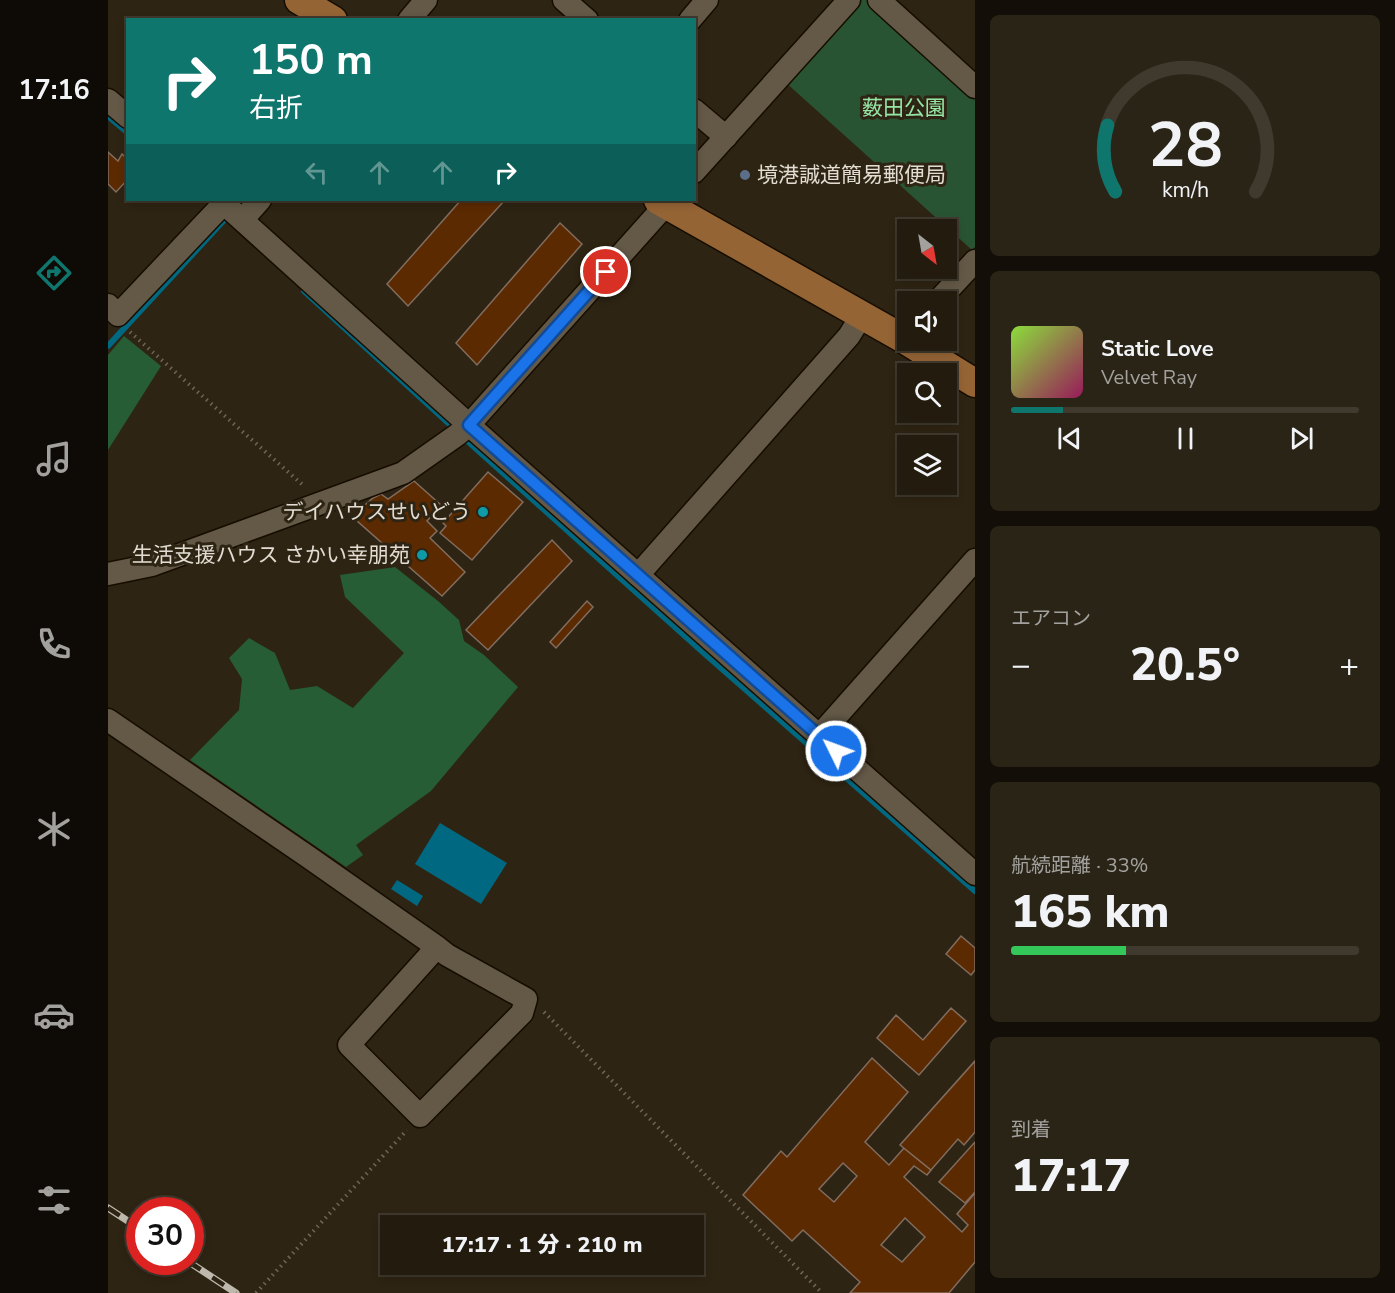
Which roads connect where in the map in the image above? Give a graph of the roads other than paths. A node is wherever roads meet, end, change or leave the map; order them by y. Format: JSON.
{"nodes":[{"id":1,"x":299,"y":0,"type":"edge"},
{"id":2,"x":426,"y":0,"type":"edge"},
{"id":3,"x":565,"y":0,"type":"edge"},
{"id":4,"x":707,"y":0,"type":"edge"},
{"id":5,"x":849,"y":0,"type":"edge"},
{"id":6,"x":879,"y":0,"type":"edge"},
{"id":7,"x":330,"y":18,"type":"edge"},
{"id":8,"x":411,"y":18,"type":"edge"},
{"id":9,"x":585,"y":18,"type":"edge"},
{"id":10,"x":692,"y":18,"type":"edge"},
{"id":11,"x":971,"y":74,"type":"edge"},
{"id":12,"x":108,"y":100,"type":"edge"},
{"id":13,"x":696,"y":112,"type":"edge"},
{"id":14,"x":126,"y":115,"type":"edge"},
{"id":15,"x":726,"y":137,"type":"junction"},
{"id":16,"x":696,"y":170,"type":"edge"},
{"id":17,"x":224,"y":201,"type":"edge"},
{"id":18,"x":259,"y":201,"type":"edge"},
{"id":19,"x":665,"y":201,"type":"edge"},
{"id":20,"x":243,"y":219,"type":"junction"},
{"id":21,"x":975,"y":261,"type":"edge"},
{"id":22,"x":947,"y":291,"type":"edge"},
{"id":23,"x":108,"y":306,"type":"edge"},
{"id":24,"x":862,"y":315,"type":"junction"},
{"id":25,"x":897,"y":331,"type":"edge"},
{"id":26,"x":928,"y":351,"type":"edge"},
{"id":27,"x":975,"y":383,"type":"edge"},
{"id":28,"x":464,"y":429,"type":"junction"},
{"id":29,"x":975,"y":560,"type":"edge"},
{"id":30,"x":108,"y":574,"type":"edge"},
{"id":31,"x":638,"y":575,"type":"junction"},
{"id":32,"x":108,"y":720,"type":"edge"},
{"id":33,"x":819,"y":736,"type":"junction"},
{"id":34,"x":975,"y":874,"type":"edge"},
{"id":35,"x":437,"y":947,"type":"junction"}],
"edges":[{"from":1,"to":7,"type":"main road"},
{"from":2,"to":8,"type":"street"},
{"from":3,"to":9,"type":"street"},
{"from":4,"to":10,"type":"street"},
{"from":5,"to":15,"type":"street"},
{"from":6,"to":11,"type":"street"},
{"from":12,"to":14,"type":"street"},
{"from":13,"to":15,"type":"street"},
{"from":15,"to":16,"type":"street"},
{"from":17,"to":20,"type":"street"},
{"from":17,"to":23,"type":"street"},
{"from":18,"to":20,"type":"street"},
{"from":19,"to":24,"type":"main road"},
{"from":19,"to":28,"type":"street"},
{"from":20,"to":28,"type":"street"},
{"from":21,"to":22,"type":"street"},
{"from":24,"to":25,"type":"main road"},
{"from":24,"to":31,"type":"street"},
{"from":26,"to":27,"type":"main road"},
{"from":28,"to":30,"type":"street"},
{"from":28,"to":31,"type":"street"},
{"from":29,"to":33,"type":"street"},
{"from":31,"to":33,"type":"street"},
{"from":32,"to":35,"type":"street"},
{"from":33,"to":34,"type":"street"},
{"from":35,"to":35,"type":"street"}]}
